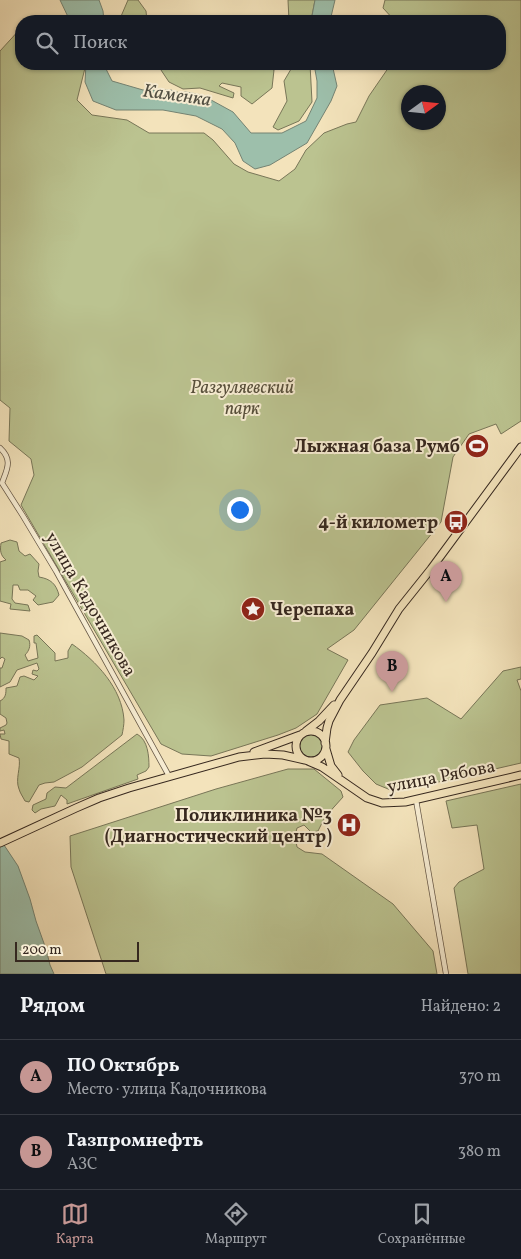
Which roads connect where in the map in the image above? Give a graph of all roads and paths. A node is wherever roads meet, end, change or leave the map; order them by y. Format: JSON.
{"nodes":[{"id":1,"x":521,"y":446,"type":"edge"},
{"id":2,"x":0,"y":448,"type":"edge"},
{"id":3,"x":340,"y":700,"type":"junction"},
{"id":4,"x":303,"y":733,"type":"junction"},
{"id":5,"x":326,"y":744,"type":"junction"},
{"id":6,"x":239,"y":757,"type":"junction"},
{"id":7,"x":306,"y":760,"type":"junction"},
{"id":8,"x":521,"y":775,"type":"edge"},
{"id":9,"x":170,"y":776,"type":"junction"},
{"id":10,"x":343,"y":781,"type":"junction"},
{"id":11,"x":416,"y":800,"type":"junction"},
{"id":12,"x":0,"y":843,"type":"edge"},
{"id":13,"x":446,"y":974,"type":"edge"}],
"edges":[{"from":1,"to":3,"type":"main road"},
{"from":2,"to":9,"type":"street","name":"улица Кадочникова"},
{"from":3,"to":4,"type":"main road"},
{"from":3,"to":5,"type":"main road"},
{"from":4,"to":5,"type":"main road"},
{"from":4,"to":6,"type":"main road"},
{"from":4,"to":7,"type":"main road"},
{"from":5,"to":7,"type":"main road"},
{"from":5,"to":10,"type":"main road"},
{"from":6,"to":7,"type":"main road"},
{"from":6,"to":9,"type":"main road"},
{"from":7,"to":10,"type":"main road"},
{"from":8,"to":11,"type":"main road","name":"улица Рябова"},
{"from":9,"to":12,"type":"main road"},
{"from":10,"to":11,"type":"main road","name":"улица Рябова"},
{"from":11,"to":13,"type":"street"}]}
